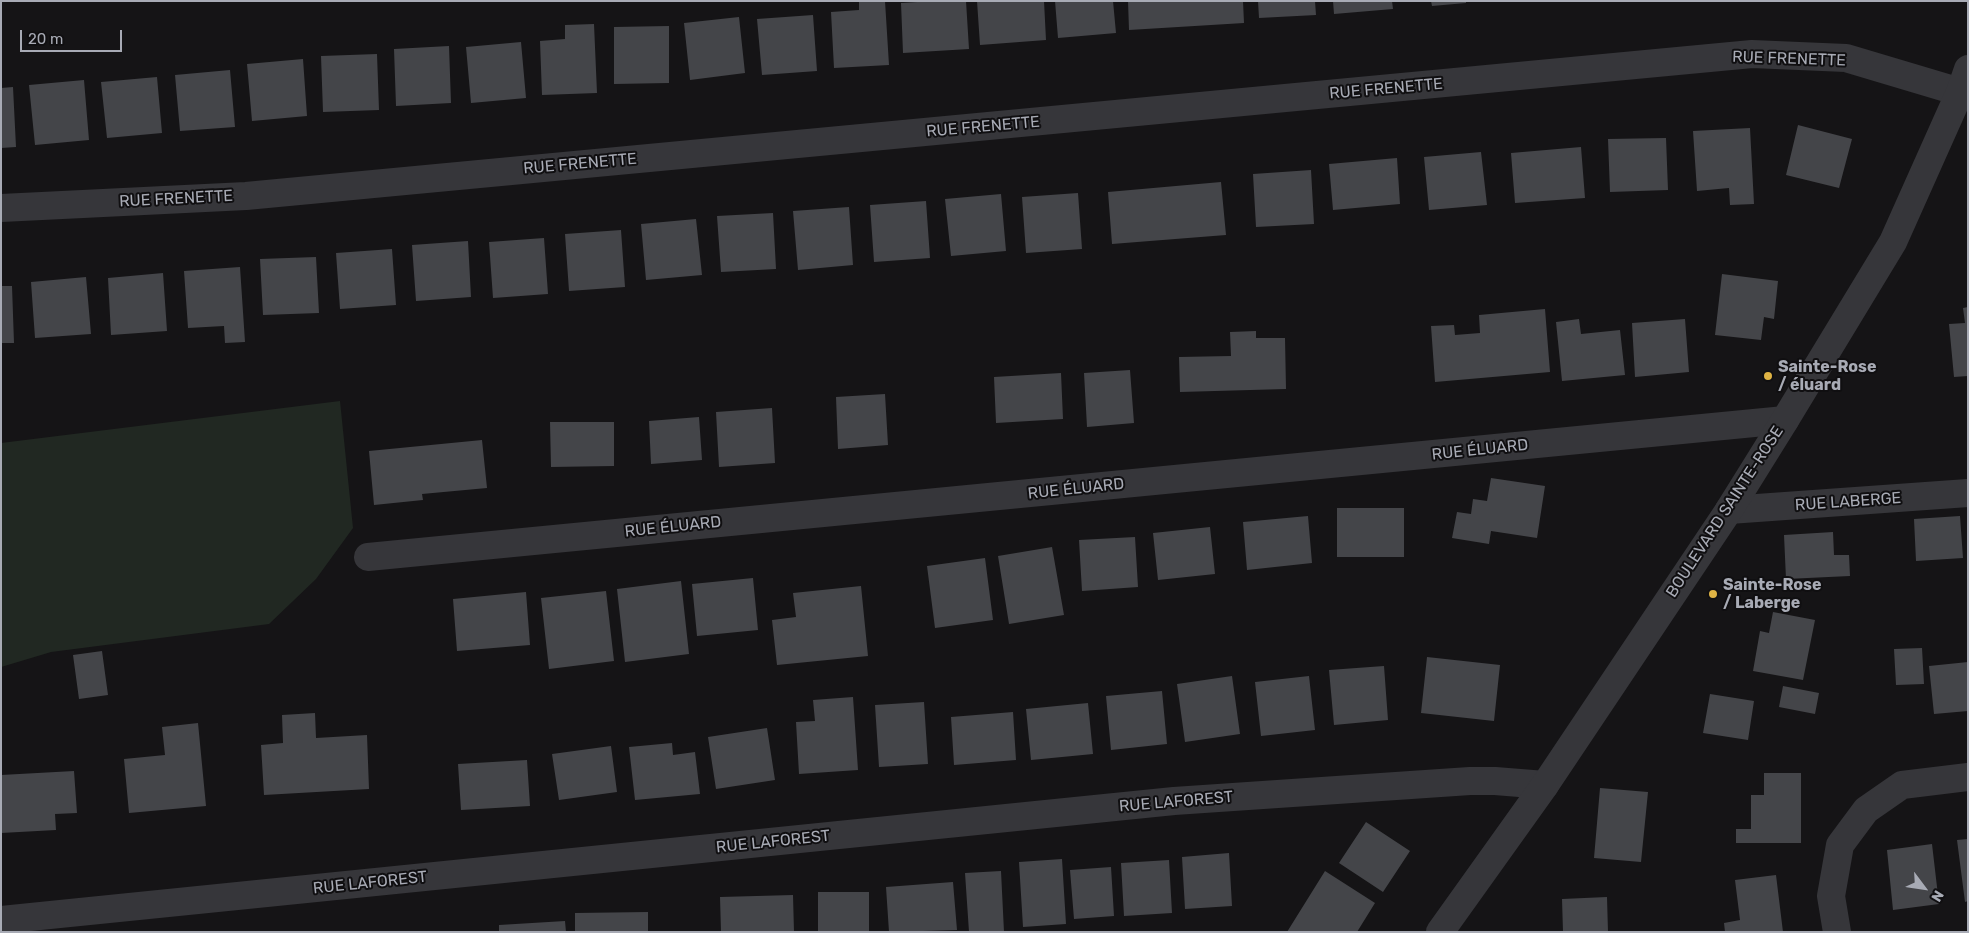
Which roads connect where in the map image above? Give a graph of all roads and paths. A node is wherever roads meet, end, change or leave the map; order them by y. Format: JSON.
{"nodes":[{"id":1,"x":1964,"y":80,"type":"edge"},
{"id":2,"x":1,"y":208,"type":"edge"},
{"id":3,"x":1785,"y":420,"type":"junction"},
{"id":4,"x":1968,"y":493,"type":"edge"},
{"id":5,"x":1729,"y":510,"type":"junction"},
{"id":6,"x":368,"y":557,"type":"dead end"},
{"id":7,"x":1968,"y":777,"type":"edge"},
{"id":8,"x":1545,"y":785,"type":"junction"},
{"id":9,"x":1,"y":920,"type":"edge"},
{"id":10,"x":1440,"y":932,"type":"edge"},
{"id":11,"x":1836,"y":932,"type":"edge"}],
"edges":[{"from":1,"to":2,"type":"street","name":"RUE FRENETTE"},
{"from":1,"to":3,"type":"street","name":"BOULEVARD SAINTE-ROSE"},
{"from":3,"to":5,"type":"street","name":"BOULEVARD SAINTE-ROSE"},
{"from":3,"to":6,"type":"street","name":"RUE ÉLUARD"},
{"from":4,"to":5,"type":"street","name":"RUE LABERGE"},
{"from":5,"to":8,"type":"street","name":"BOULEVARD SAINTE-ROSE"},
{"from":7,"to":11,"type":"street"},
{"from":8,"to":9,"type":"street","name":"RUE LAFOREST"},
{"from":8,"to":10,"type":"street","name":"BOULEVARD SAINTE-ROSE"}]}
